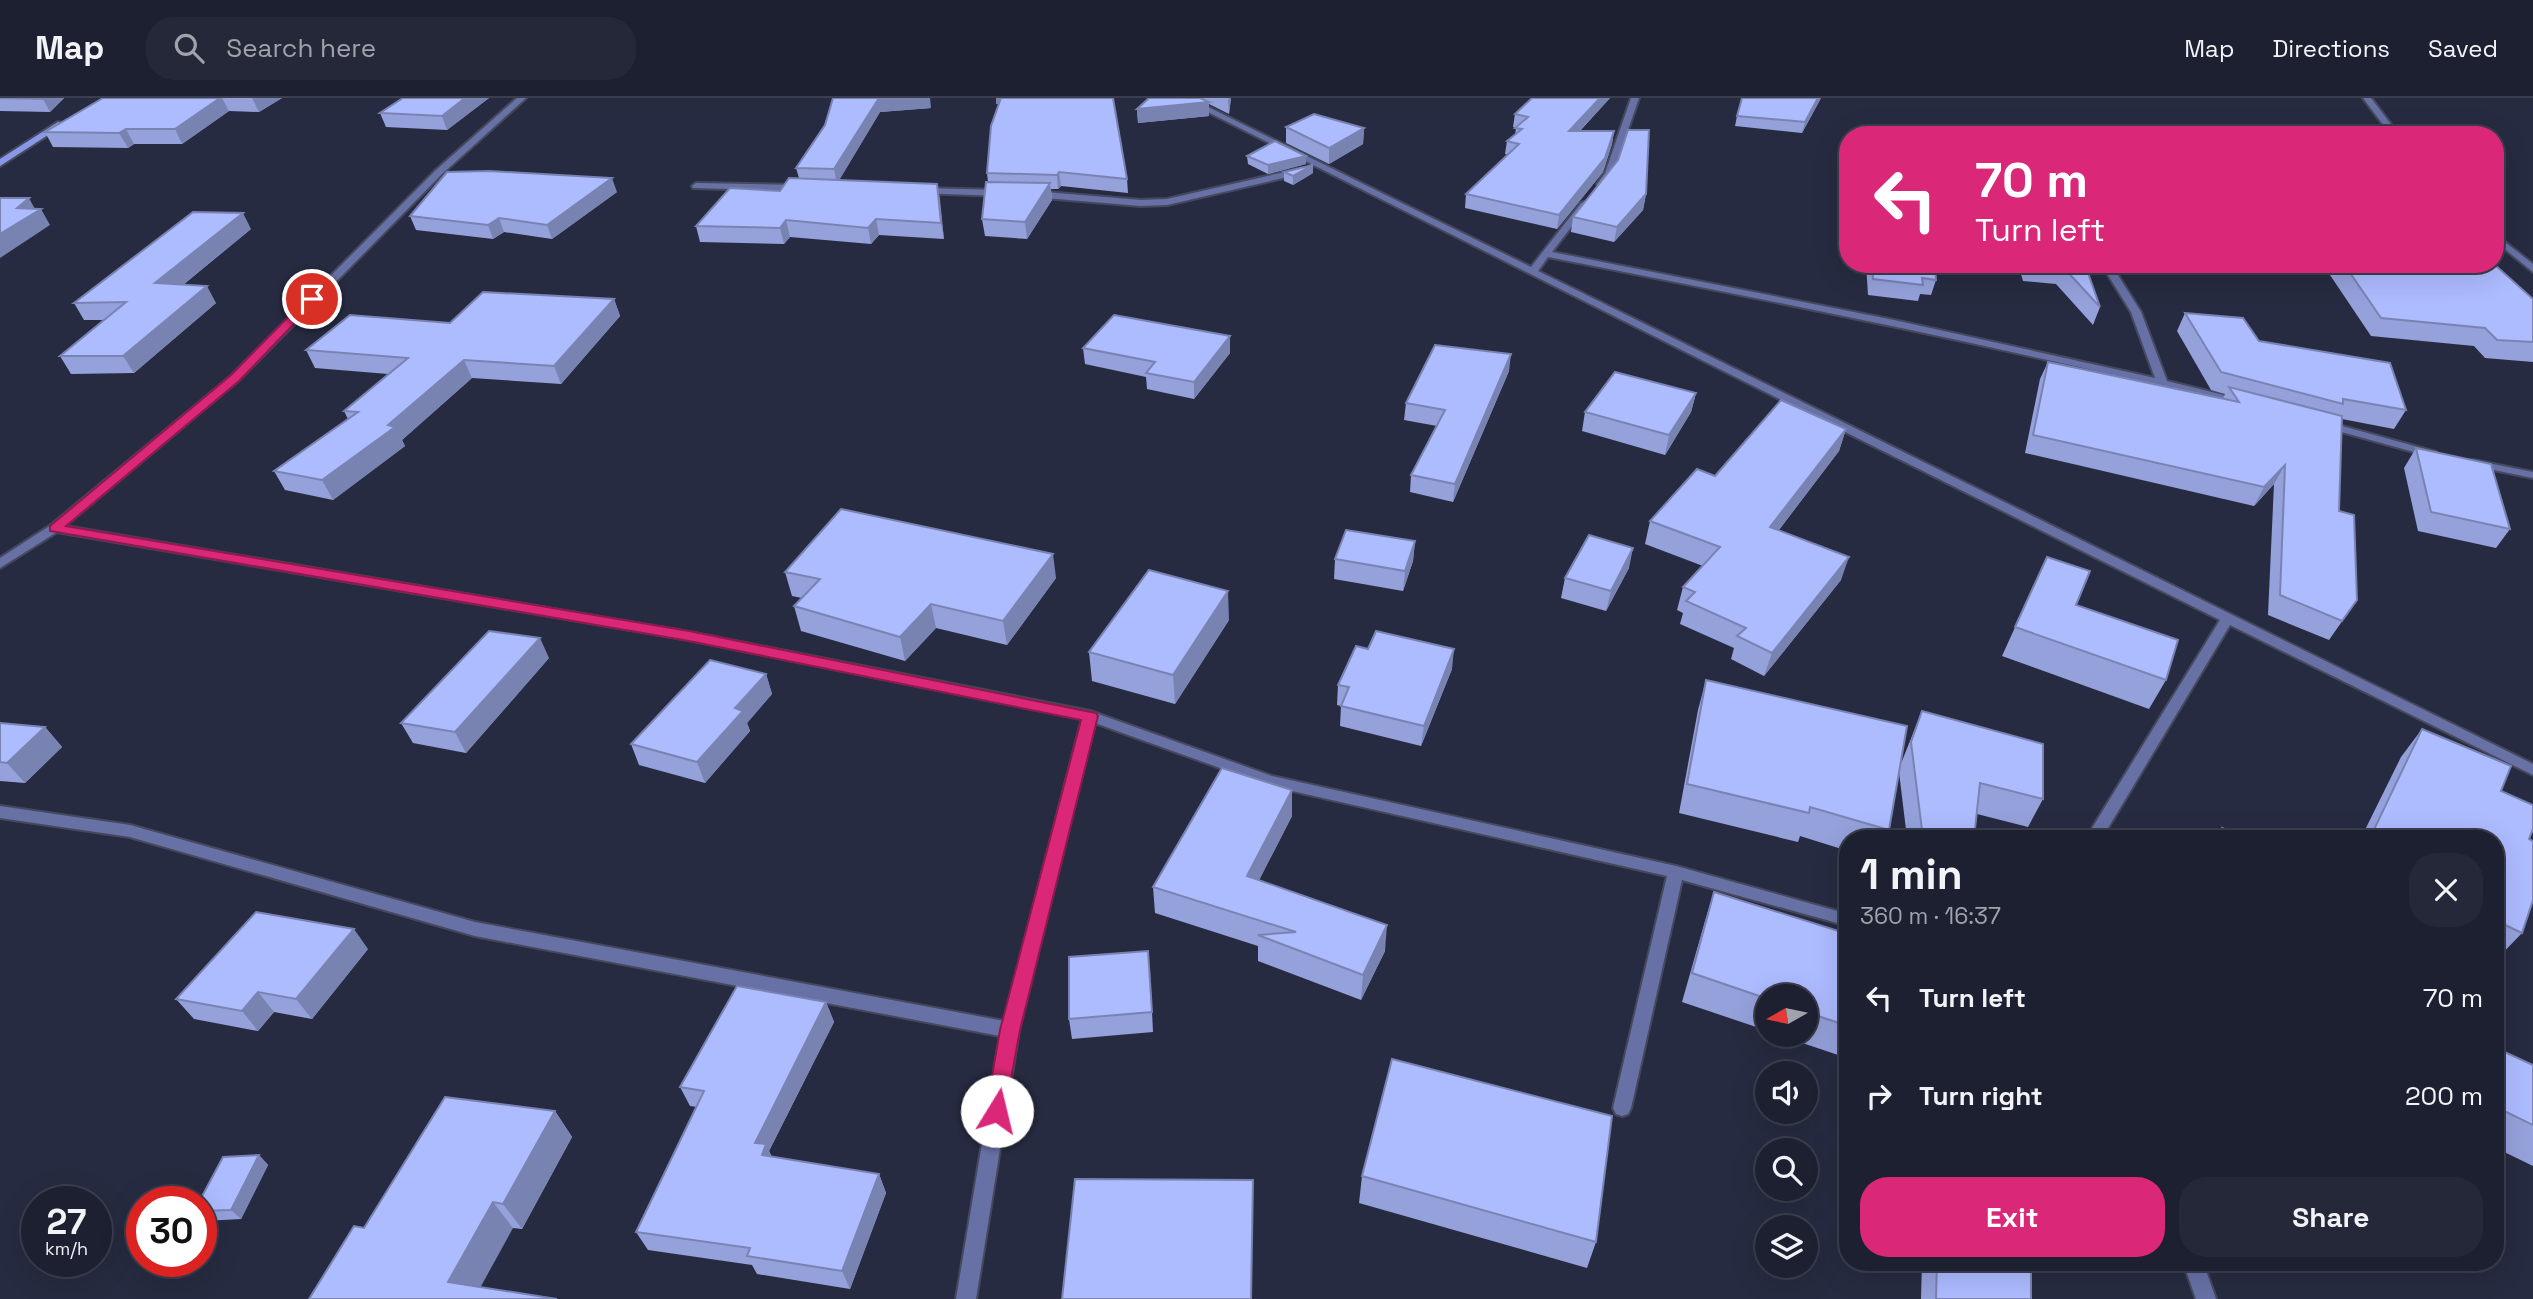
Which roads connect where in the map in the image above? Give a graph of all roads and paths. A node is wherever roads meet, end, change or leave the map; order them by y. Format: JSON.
{"nodes":[{"id":1,"x":522,"y":98,"type":"edge"},
{"id":2,"x":1184,"y":98,"type":"edge"},
{"id":3,"x":1635,"y":98,"type":"edge"},
{"id":4,"x":2367,"y":98,"type":"edge"},
{"id":5,"x":69,"y":120,"type":"edge"},
{"id":6,"x":2388,"y":126,"type":"edge"},
{"id":7,"x":0,"y":163,"type":"edge"},
{"id":8,"x":1320,"y":166,"type":"junction"},
{"id":9,"x":696,"y":186,"type":"dead end"},
{"id":10,"x":807,"y":188,"type":"edge"},
{"id":11,"x":915,"y":191,"type":"edge"},
{"id":12,"x":1009,"y":193,"type":"edge"},
{"id":13,"x":1022,"y":193,"type":"edge"},
{"id":14,"x":2504,"y":245,"type":"edge"},
{"id":15,"x":1546,"y":254,"type":"junction"},
{"id":16,"x":2533,"y":269,"type":"edge"},
{"id":17,"x":1533,"y":271,"type":"junction"},
{"id":18,"x":2112,"y":273,"type":"edge"},
{"id":19,"x":2162,"y":383,"type":"junction"},
{"id":20,"x":2253,"y":406,"type":"edge"},
{"id":21,"x":2318,"y":423,"type":"edge"},
{"id":22,"x":2441,"y":456,"type":"edge"},
{"id":23,"x":2468,"y":461,"type":"edge"},
{"id":24,"x":2533,"y":475,"type":"edge"},
{"id":25,"x":55,"y":528,"type":"junction"},
{"id":26,"x":0,"y":564,"type":"edge"},
{"id":27,"x":2228,"y":617,"type":"junction"},
{"id":28,"x":1090,"y":716,"type":"junction"},
{"id":29,"x":2533,"y":770,"type":"edge"},
{"id":30,"x":0,"y":812,"type":"edge"},
{"id":31,"x":2099,"y":830,"type":"edge"},
{"id":32,"x":1676,"y":872,"type":"junction"},
{"id":33,"x":1839,"y":917,"type":"edge"},
{"id":34,"x":1010,"y":1030,"type":"junction"},
{"id":35,"x":1622,"y":1108,"type":"dead end"},
{"id":36,"x":2196,"y":1271,"type":"edge"},
{"id":37,"x":966,"y":1299,"type":"edge"},
{"id":38,"x":2206,"y":1299,"type":"edge"}],
"edges":[{"from":1,"to":25,"type":"street"},
{"from":2,"to":8,"type":"street"},
{"from":3,"to":15,"type":"street"},
{"from":4,"to":6,"type":"street"},
{"from":5,"to":7,"type":"street"},
{"from":8,"to":13,"type":"street"},
{"from":8,"to":17,"type":"street"},
{"from":9,"to":10,"type":"street"},
{"from":11,"to":12,"type":"street"},
{"from":14,"to":16,"type":"street"},
{"from":15,"to":17,"type":"street"},
{"from":15,"to":19,"type":"street"},
{"from":17,"to":27,"type":"street"},
{"from":18,"to":19,"type":"street"},
{"from":19,"to":20,"type":"street"},
{"from":21,"to":22,"type":"street"},
{"from":23,"to":24,"type":"street"},
{"from":25,"to":26,"type":"street"},
{"from":25,"to":28,"type":"street"},
{"from":27,"to":29,"type":"street"},
{"from":27,"to":31,"type":"street"},
{"from":28,"to":32,"type":"street"},
{"from":28,"to":34,"type":"street"},
{"from":30,"to":34,"type":"street"},
{"from":32,"to":33,"type":"street"},
{"from":32,"to":35,"type":"street"},
{"from":34,"to":37,"type":"street"},
{"from":36,"to":38,"type":"street"}]}
